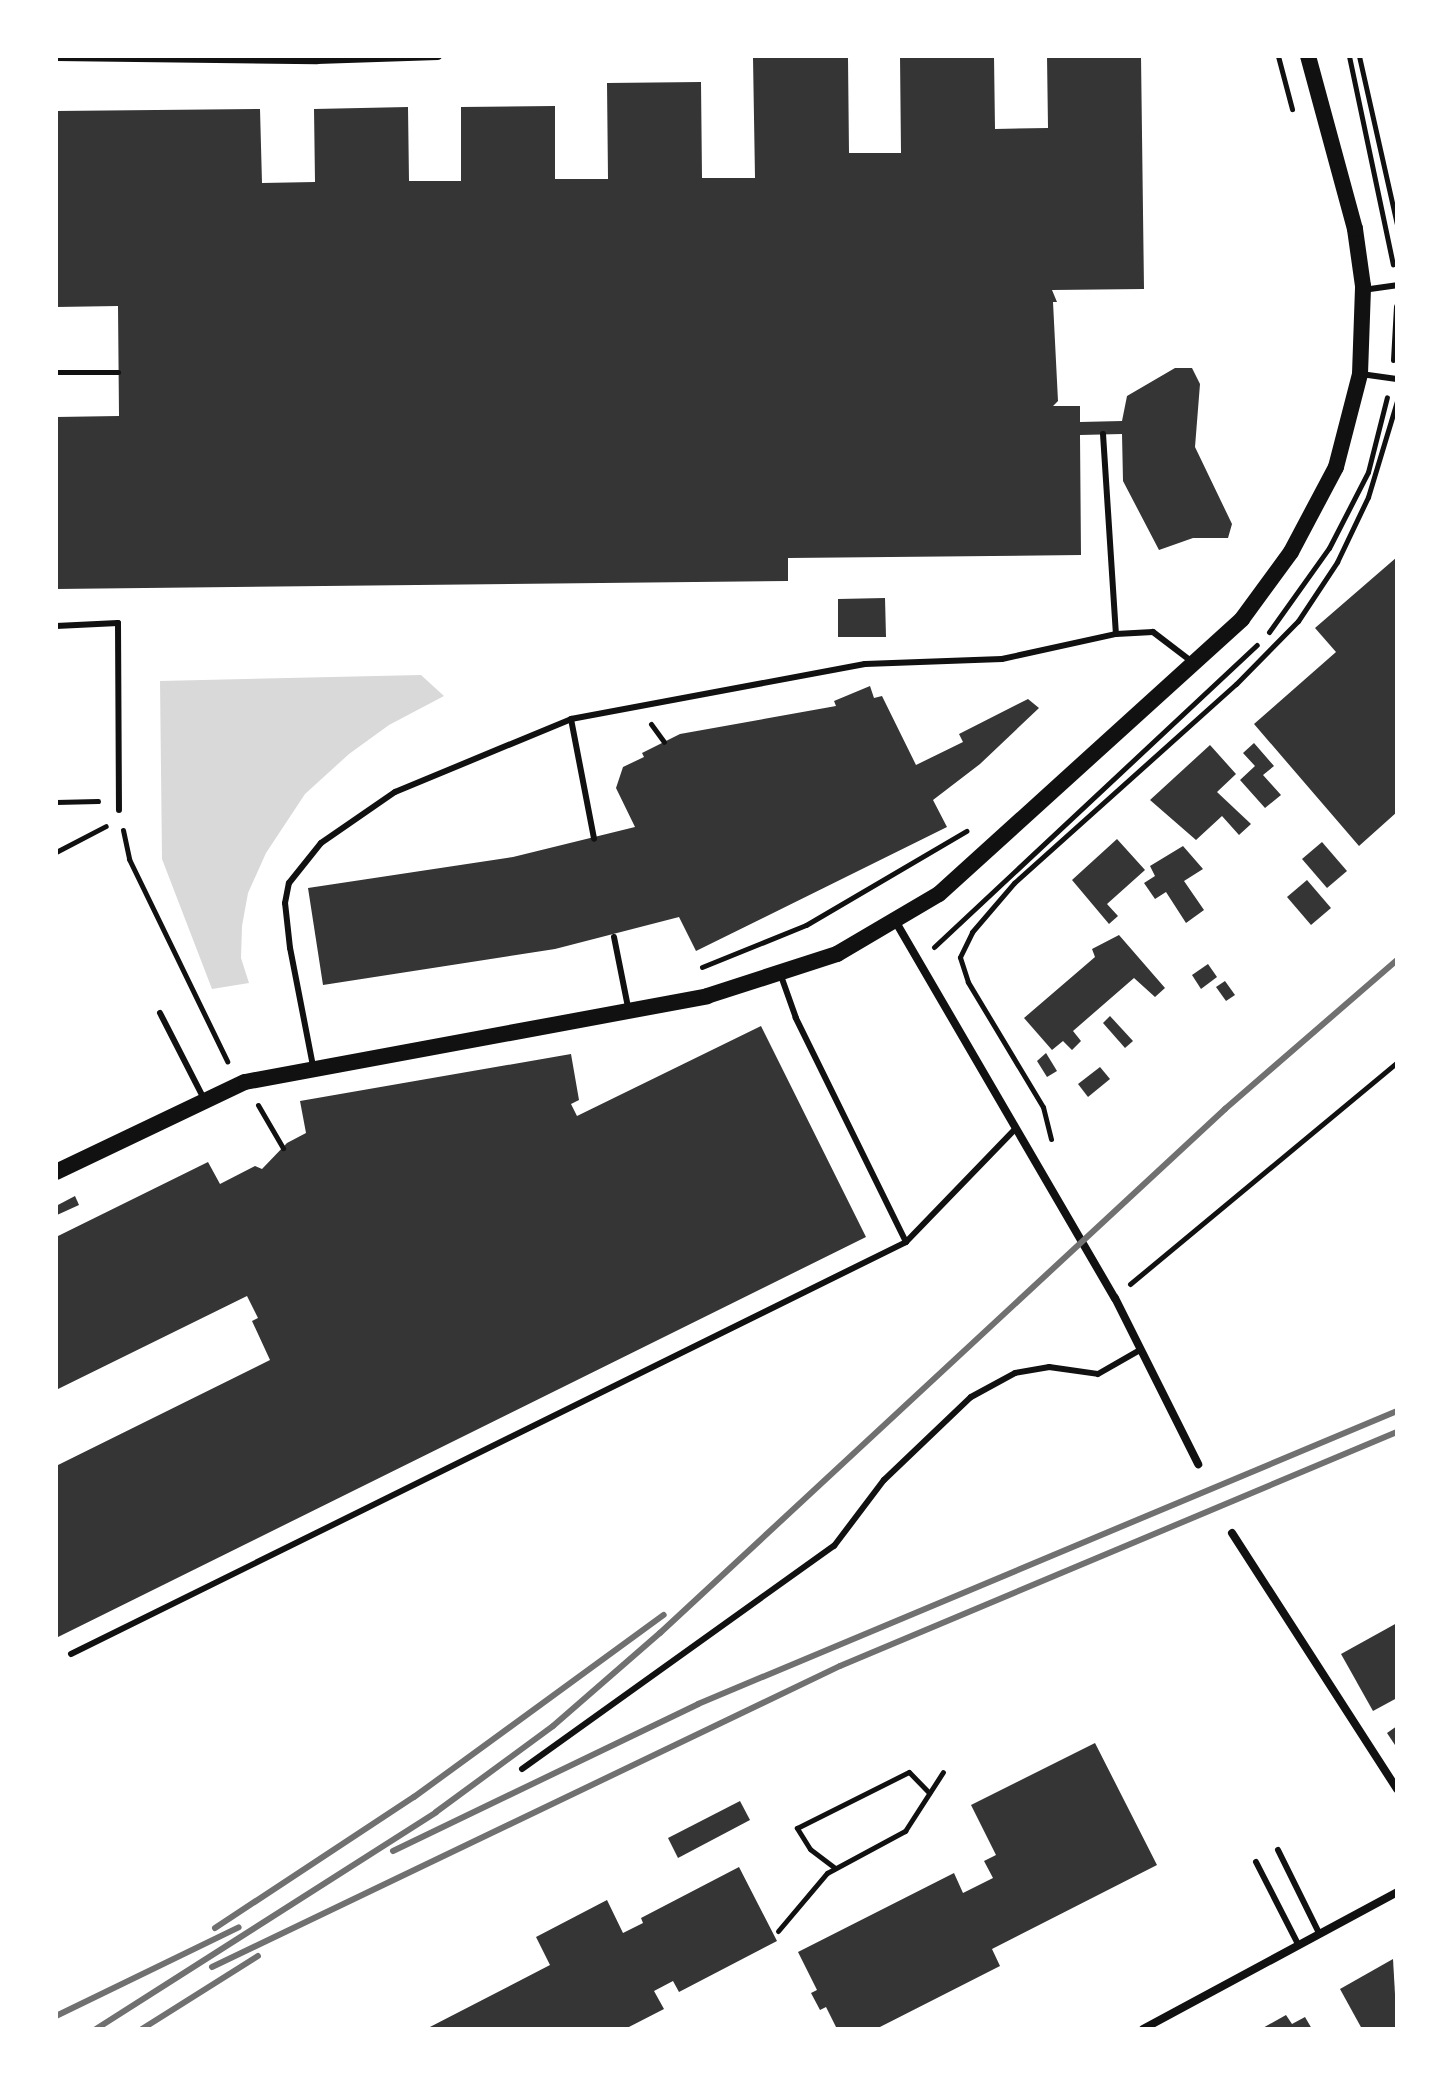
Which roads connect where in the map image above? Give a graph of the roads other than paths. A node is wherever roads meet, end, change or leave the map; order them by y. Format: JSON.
{"nodes":[{"id":1,"x":438,"y":56,"type":"edge"},
{"id":2,"x":1308,"y":56,"type":"edge"},
{"id":3,"x":56,"y":57,"type":"edge"},
{"id":4,"x":1396,"y":285,"type":"edge"},
{"id":5,"x":1363,"y":290,"type":"junction"},
{"id":6,"x":1360,"y":374,"type":"junction"},
{"id":7,"x":1394,"y":379,"type":"edge"},
{"id":8,"x":1103,"y":434,"type":"dead end"},
{"id":9,"x":56,"y":626,"type":"edge"},
{"id":10,"x":1116,"y":634,"type":"junction"},
{"id":11,"x":1195,"y":665,"type":"junction"},
{"id":12,"x":571,"y":719,"type":"junction"},
{"id":13,"x":119,"y":805,"type":"road end"},
{"id":14,"x":594,"y":839,"type":"dead end"},
{"id":15,"x":897,"y":924,"type":"junction"},
{"id":16,"x":614,"y":937,"type":"dead end"},
{"id":17,"x":780,"y":973,"type":"junction"},
{"id":18,"x":629,"y":1012,"type":"junction"},
{"id":19,"x":160,"y":1013,"type":"dead end"},
{"id":20,"x":313,"y":1066,"type":"junction"},
{"id":21,"x":203,"y":1097,"type":"junction"},
{"id":22,"x":1015,"y":1129,"type":"junction"},
{"id":23,"x":56,"y":1172,"type":"edge"},
{"id":24,"x":906,"y":1242,"type":"junction"},
{"id":25,"x":1140,"y":1350,"type":"junction"},
{"id":26,"x":1198,"y":1464,"type":"dead end"},
{"id":27,"x":1232,"y":1533,"type":"dead end"},
{"id":28,"x":71,"y":1654,"type":"dead end"},
{"id":29,"x":522,"y":1769,"type":"dead end"},
{"id":30,"x":1397,"y":1789,"type":"edge"},
{"id":31,"x":1278,"y":1850,"type":"dead end"},
{"id":32,"x":1256,"y":1862,"type":"dead end"},
{"id":33,"x":1397,"y":1892,"type":"edge"},
{"id":34,"x":1319,"y":1933,"type":"junction"},
{"id":35,"x":1298,"y":1944,"type":"junction"},
{"id":36,"x":1143,"y":2029,"type":"edge"}],
"edges":[{"from":1,"to":3,"type":"street"},
{"from":2,"to":5,"type":"main road"},
{"from":4,"to":5,"type":"lane"},
{"from":5,"to":6,"type":"main road"},
{"from":6,"to":7,"type":"lane"},
{"from":6,"to":11,"type":"main road"},
{"from":8,"to":10,"type":"lane"},
{"from":9,"to":13,"type":"lane"},
{"from":10,"to":11,"type":"lane"},
{"from":10,"to":12,"type":"lane"},
{"from":11,"to":15,"type":"main road"},
{"from":12,"to":14,"type":"lane"},
{"from":12,"to":20,"type":"lane"},
{"from":15,"to":17,"type":"main road"},
{"from":15,"to":22,"type":"street"},
{"from":16,"to":18,"type":"lane"},
{"from":17,"to":18,"type":"main road"},
{"from":17,"to":24,"type":"lane"},
{"from":18,"to":20,"type":"main road"},
{"from":19,"to":21,"type":"lane"},
{"from":20,"to":21,"type":"main road"},
{"from":21,"to":23,"type":"main road"},
{"from":22,"to":24,"type":"lane"},
{"from":22,"to":25,"type":"street"},
{"from":24,"to":28,"type":"lane"},
{"from":25,"to":26,"type":"street"},
{"from":25,"to":29,"type":"lane"},
{"from":27,"to":30,"type":"street"},
{"from":31,"to":34,"type":"lane"},
{"from":32,"to":35,"type":"lane"},
{"from":33,"to":34,"type":"street"},
{"from":34,"to":35,"type":"street"},
{"from":35,"to":36,"type":"street"}]}
